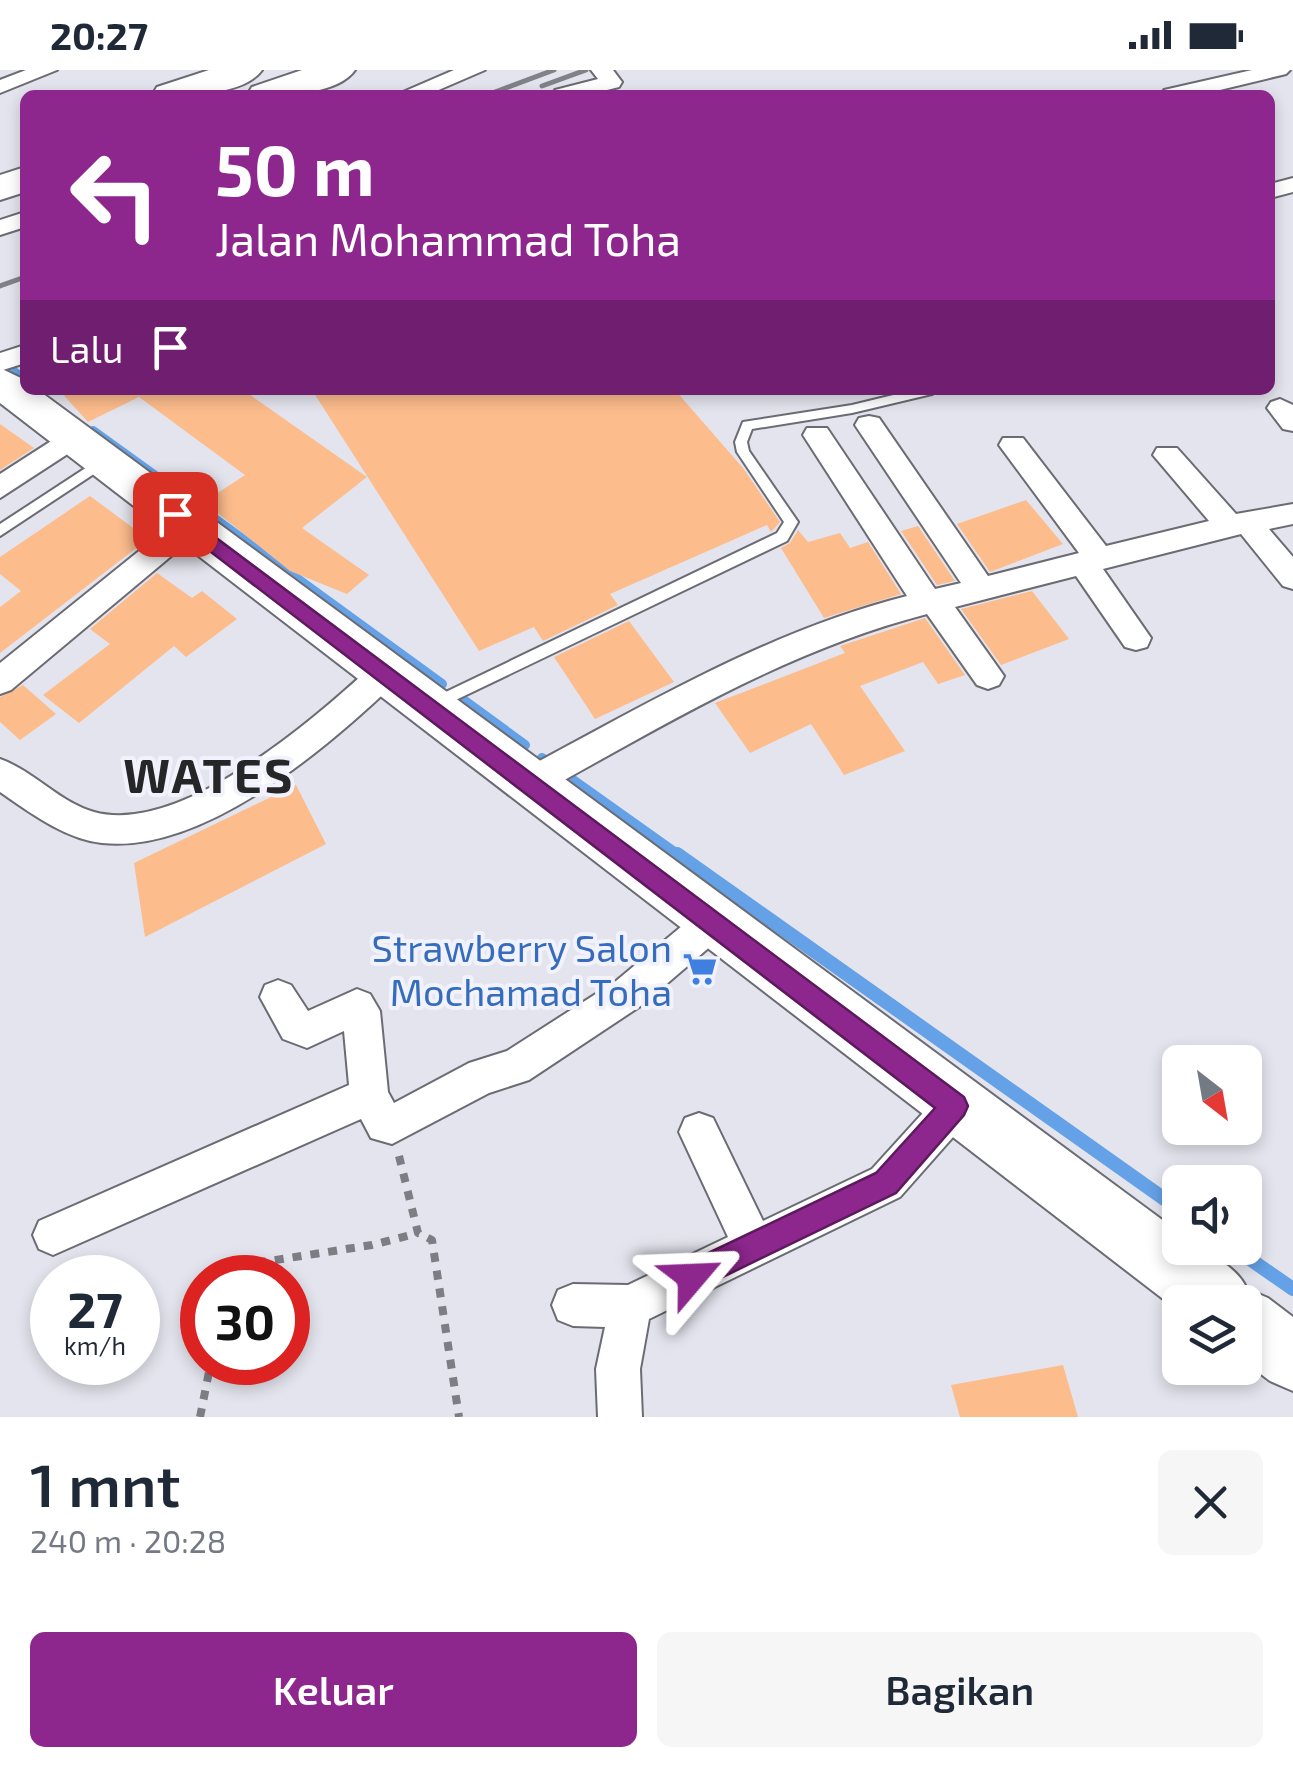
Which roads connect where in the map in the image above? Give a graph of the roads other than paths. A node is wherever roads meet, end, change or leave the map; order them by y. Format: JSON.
{"nodes":[{"id":1,"x":46,"y":70,"type":"edge"},
{"id":2,"x":244,"y":70,"type":"edge"},
{"id":3,"x":337,"y":70,"type":"edge"},
{"id":4,"x":474,"y":70,"type":"edge"},
{"id":5,"x":602,"y":70,"type":"edge"},
{"id":6,"x":1280,"y":70,"type":"edge"},
{"id":7,"x":0,"y":86,"type":"edge"},
{"id":8,"x":185,"y":90,"type":"edge"},
{"id":9,"x":279,"y":90,"type":"edge"},
{"id":10,"x":420,"y":90,"type":"edge"},
{"id":11,"x":581,"y":90,"type":"edge"},
{"id":12,"x":1194,"y":90,"type":"edge"},
{"id":13,"x":0,"y":382,"type":"edge"},
{"id":14,"x":911,"y":395,"type":"edge"},
{"id":15,"x":869,"y":425,"type":"dead end"},
{"id":16,"x":818,"y":435,"type":"dead end"},
{"id":17,"x":1013,"y":445,"type":"dead end"},
{"id":18,"x":89,"y":449,"type":"junction"},
{"id":19,"x":1167,"y":455,"type":"dead end"},
{"id":20,"x":0,"y":488,"type":"edge"},
{"id":21,"x":924,"y":510,"type":"junction"},
{"id":22,"x":1293,"y":514,"type":"edge"},
{"id":23,"x":875,"y":524,"type":"junction"},
{"id":24,"x":1240,"y":525,"type":"junction"},
{"id":25,"x":190,"y":526,"type":"junction"},
{"id":26,"x":0,"y":531,"type":"edge"},
{"id":27,"x":1091,"y":561,"type":"junction"},
{"id":28,"x":1293,"y":578,"type":"edge"},
{"id":29,"x":981,"y":590,"type":"junction"},
{"id":30,"x":930,"y":601,"type":"junction"},
{"id":31,"x":1136,"y":638,"type":"dead end"},
{"id":32,"x":385,"y":673,"type":"junction"},
{"id":33,"x":988,"y":676,"type":"dead end"},
{"id":34,"x":0,"y":681,"type":"edge"},
{"id":35,"x":429,"y":706,"type":"junction"},
{"id":36,"x":0,"y":773,"type":"edge"},
{"id":37,"x":531,"y":782,"type":"junction"},
{"id":38,"x":713,"y":922,"type":"junction"},
{"id":39,"x":278,"y":997,"type":"dead end"},
{"id":40,"x":954,"y":1106,"type":"junction"},
{"id":41,"x":381,"y":1110,"type":"junction"},
{"id":42,"x":699,"y":1132,"type":"dead end"},
{"id":43,"x":53,"y":1235,"type":"dead end"},
{"id":44,"x":754,"y":1247,"type":"junction"},
{"id":45,"x":1197,"y":1285,"type":"edge"},
{"id":46,"x":572,"y":1305,"type":"dead end"},
{"id":47,"x":630,"y":1306,"type":"junction"},
{"id":48,"x":1262,"y":1335,"type":"edge"},
{"id":49,"x":1293,"y":1358,"type":"edge"},
{"id":50,"x":620,"y":1417,"type":"edge"}],
"edges":[{"from":1,"to":7,"type":"street"},
{"from":2,"to":8,"type":"highway"},
{"from":3,"to":9,"type":"highway"},
{"from":4,"to":10,"type":"street"},
{"from":5,"to":11,"type":"street"},
{"from":6,"to":12,"type":"street"},
{"from":13,"to":18,"type":"main road"},
{"from":14,"to":35,"type":"lane"},
{"from":15,"to":21,"type":"street"},
{"from":16,"to":23,"type":"street"},
{"from":17,"to":27,"type":"street"},
{"from":18,"to":20,"type":"street"},
{"from":18,"to":25,"type":"main road"},
{"from":18,"to":26,"type":"lane"},
{"from":19,"to":24,"type":"street"},
{"from":21,"to":23,"type":"street"},
{"from":21,"to":29,"type":"street"},
{"from":22,"to":24,"type":"street"},
{"from":23,"to":30,"type":"street"},
{"from":24,"to":27,"type":"street"},
{"from":24,"to":28,"type":"street"},
{"from":25,"to":32,"type":"main road"},
{"from":25,"to":34,"type":"street"},
{"from":27,"to":29,"type":"street"},
{"from":27,"to":31,"type":"street"},
{"from":29,"to":30,"type":"street"},
{"from":30,"to":33,"type":"street"},
{"from":30,"to":37,"type":"street"},
{"from":32,"to":35,"type":"main road"},
{"from":32,"to":36,"type":"street"},
{"from":35,"to":37,"type":"main road"},
{"from":37,"to":38,"type":"main road"},
{"from":38,"to":40,"type":"main road"},
{"from":38,"to":41,"type":"street"},
{"from":39,"to":41,"type":"street"},
{"from":40,"to":44,"type":"street"},
{"from":40,"to":45,"type":"main road"},
{"from":41,"to":43,"type":"street"},
{"from":42,"to":44,"type":"street"},
{"from":44,"to":47,"type":"street"},
{"from":46,"to":47,"type":"street"},
{"from":47,"to":50,"type":"street"},
{"from":48,"to":49,"type":"main road"}]}
